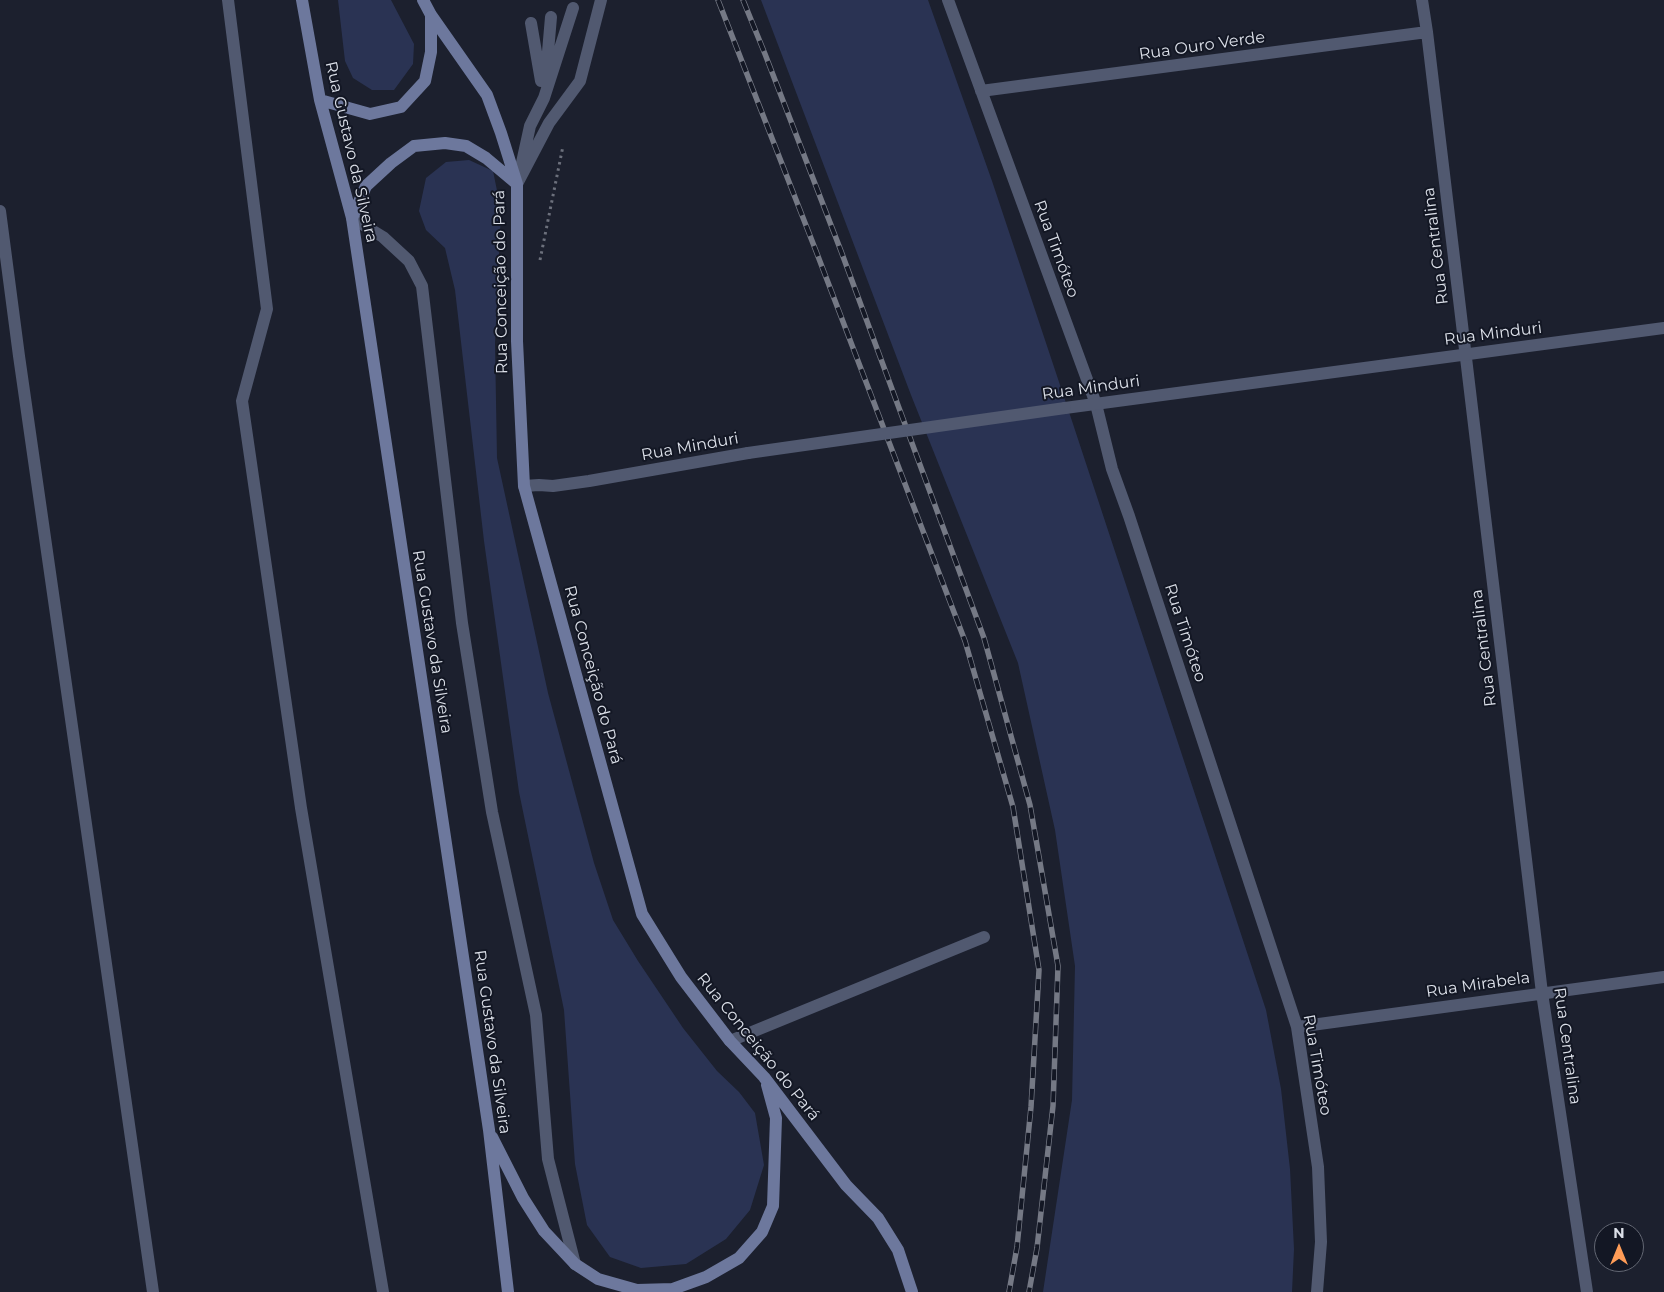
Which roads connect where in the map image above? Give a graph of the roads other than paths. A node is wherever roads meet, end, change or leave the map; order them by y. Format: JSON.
{"nodes":[{"id":1,"x":228,"y":0,"type":"edge"},
{"id":2,"x":302,"y":0,"type":"edge"},
{"id":3,"x":423,"y":0,"type":"edge"},
{"id":4,"x":601,"y":0,"type":"edge"},
{"id":5,"x":948,"y":0,"type":"edge"},
{"id":6,"x":1422,"y":0,"type":"edge"},
{"id":7,"x":573,"y":8,"type":"dead end"},
{"id":8,"x":431,"y":15,"type":"junction"},
{"id":9,"x":551,"y":17,"type":"dead end"},
{"id":10,"x":531,"y":23,"type":"dead end"},
{"id":11,"x":1427,"y":32,"type":"junction"},
{"id":12,"x":981,"y":92,"type":"junction"},
{"id":13,"x":544,"y":98,"type":"junction"},
{"id":14,"x":320,"y":100,"type":"junction"},
{"id":15,"x":517,"y":184,"type":"junction"},
{"id":16,"x":0,"y":211,"type":"edge"},
{"id":17,"x":352,"y":218,"type":"junction"},
{"id":18,"x":1664,"y":328,"type":"edge"},
{"id":19,"x":1465,"y":354,"type":"junction"},
{"id":20,"x":1096,"y":404,"type":"junction"},
{"id":21,"x":524,"y":486,"type":"junction"},
{"id":22,"x":984,"y":937,"type":"dead end"},
{"id":23,"x":1664,"y":977,"type":"edge"},
{"id":24,"x":1542,"y":993,"type":"junction"},
{"id":25,"x":1297,"y":1027,"type":"junction"},
{"id":26,"x":730,"y":1041,"type":"junction"},
{"id":27,"x":764,"y":1077,"type":"junction"},
{"id":28,"x":489,"y":1130,"type":"junction"},
{"id":29,"x":575,"y":1264,"type":"junction"},
{"id":30,"x":153,"y":1292,"type":"edge"},
{"id":31,"x":383,"y":1292,"type":"edge"},
{"id":32,"x":508,"y":1292,"type":"edge"},
{"id":33,"x":912,"y":1292,"type":"edge"},
{"id":34,"x":1317,"y":1292,"type":"edge"},
{"id":35,"x":1587,"y":1292,"type":"edge"}],
"edges":[{"from":1,"to":31,"type":"street"},
{"from":2,"to":14,"type":"main road","name":"Rua Gustavo da Silveira"},
{"from":3,"to":8,"type":"main road","name":"Rua Conceição do Pará"},
{"from":4,"to":15,"type":"street"},
{"from":5,"to":12,"type":"street","name":"Rua Timóteo"},
{"from":6,"to":11,"type":"street","name":"Rua Centralina"},
{"from":7,"to":13,"type":"street"},
{"from":8,"to":14,"type":"main road"},
{"from":8,"to":15,"type":"main road","name":"Rua Conceição do Pará"},
{"from":9,"to":13,"type":"street"},
{"from":10,"to":13,"type":"street"},
{"from":11,"to":12,"type":"street","name":"Rua Ouro Verde"},
{"from":11,"to":19,"type":"street","name":"Rua Centralina"},
{"from":12,"to":20,"type":"street","name":"Rua Timóteo"},
{"from":13,"to":15,"type":"street"},
{"from":14,"to":17,"type":"main road","name":"Rua Gustavo da Silveira"},
{"from":15,"to":17,"type":"main road"},
{"from":15,"to":21,"type":"main road","name":"Rua Conceição do Pará"},
{"from":16,"to":30,"type":"street"},
{"from":17,"to":28,"type":"main road","name":"Rua Gustavo da Silveira"},
{"from":17,"to":29,"type":"street"},
{"from":18,"to":19,"type":"street","name":"Rua Minduri"},
{"from":19,"to":20,"type":"street","name":"Rua Minduri"},
{"from":19,"to":24,"type":"street","name":"Rua Centralina"},
{"from":20,"to":21,"type":"street","name":"Rua Minduri","bridge":true},
{"from":20,"to":25,"type":"street","name":"Rua Timóteo"},
{"from":21,"to":26,"type":"main road","name":"Rua Conceição do Pará"},
{"from":22,"to":26,"type":"street"},
{"from":23,"to":24,"type":"street","name":"Rua Mirabela"},
{"from":24,"to":25,"type":"street","name":"Rua Mirabela"},
{"from":24,"to":35,"type":"street","name":"Rua Centralina"},
{"from":25,"to":34,"type":"street","name":"Rua Timóteo"},
{"from":26,"to":27,"type":"main road","name":"Rua Conceição do Pará"},
{"from":27,"to":29,"type":"main road"},
{"from":27,"to":33,"type":"main road","name":"Rua Conceição do Pará"},
{"from":28,"to":29,"type":"main road"},
{"from":28,"to":32,"type":"main road","name":"Rua Gustavo da Silveira"}]}
